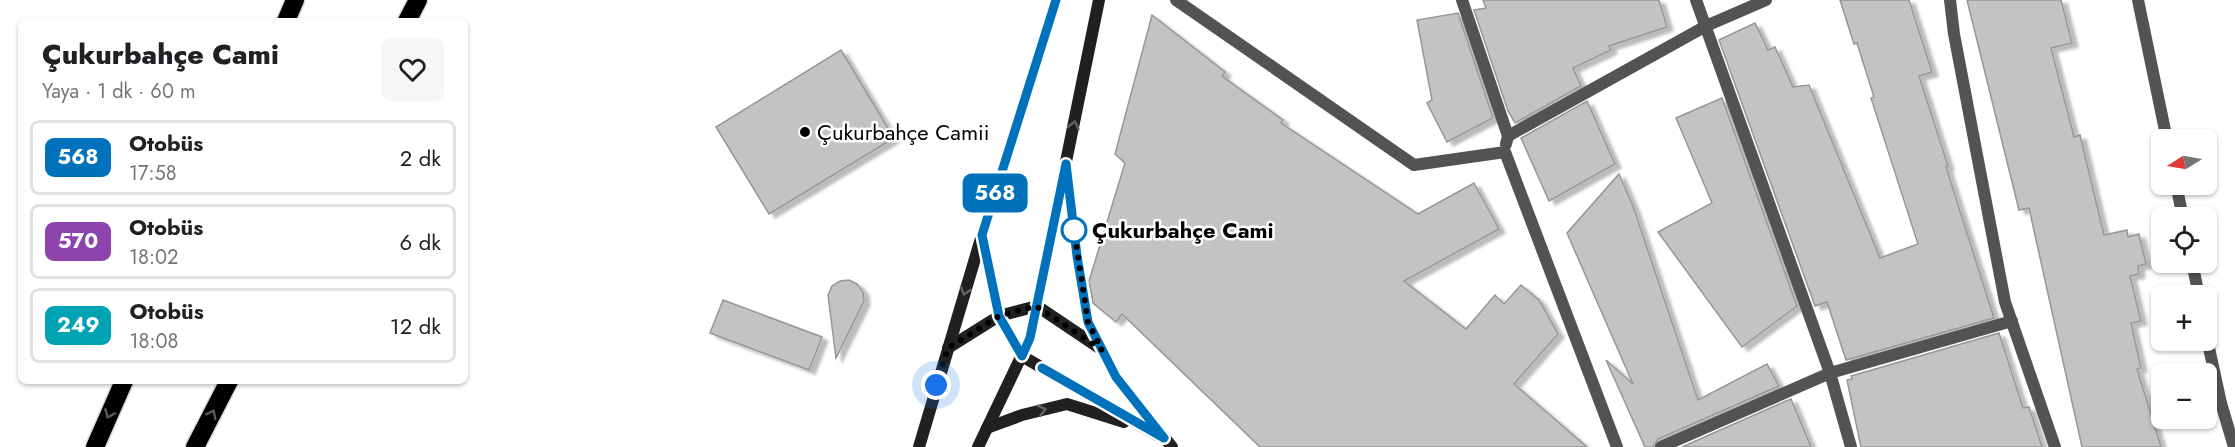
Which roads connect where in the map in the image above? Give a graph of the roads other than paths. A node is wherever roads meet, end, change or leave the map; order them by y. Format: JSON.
{"nodes":[{"id":1,"x":295,"y":0,"type":"edge"},
{"id":2,"x":418,"y":0,"type":"edge"},
{"id":3,"x":1056,"y":0,"type":"edge"},
{"id":4,"x":1099,"y":0,"type":"edge"},
{"id":5,"x":1176,"y":0,"type":"edge"},
{"id":6,"x":1462,"y":0,"type":"edge"},
{"id":7,"x":1696,"y":0,"type":"edge"},
{"id":8,"x":1766,"y":0,"type":"edge"},
{"id":9,"x":1950,"y":0,"type":"edge"},
{"id":10,"x":2138,"y":0,"type":"edge"},
{"id":11,"x":286,"y":18,"type":"edge"},
{"id":12,"x":409,"y":18,"type":"edge"},
{"id":13,"x":1706,"y":26,"type":"junction"},
{"id":14,"x":2165,"y":129,"type":"edge"},
{"id":15,"x":1508,"y":136,"type":"junction"},
{"id":16,"x":1505,"y":152,"type":"junction"},
{"id":17,"x":1066,"y":164,"type":"junction"},
{"id":18,"x":982,"y":235,"type":"junction"},
{"id":19,"x":1036,"y":306,"type":"junction"},
{"id":20,"x":999,"y":316,"type":"junction"},
{"id":21,"x":2012,"y":321,"type":"junction"},
{"id":22,"x":948,"y":348,"type":"junction"},
{"id":23,"x":1102,"y":350,"type":"junction"},
{"id":24,"x":2210,"y":351,"type":"edge"},
{"id":25,"x":1022,"y":356,"type":"junction"},
{"id":26,"x":1830,"y":372,"type":"junction"},
{"id":27,"x":123,"y":384,"type":"edge"},
{"id":28,"x":227,"y":384,"type":"edge"},
{"id":29,"x":987,"y":428,"type":"junction"},
{"id":30,"x":1168,"y":443,"type":"edge"},
{"id":31,"x":95,"y":447,"type":"edge"},
{"id":32,"x":195,"y":447,"type":"edge"},
{"id":33,"x":919,"y":447,"type":"edge"},
{"id":34,"x":978,"y":447,"type":"edge"},
{"id":35,"x":1617,"y":447,"type":"edge"},
{"id":36,"x":1660,"y":447,"type":"edge"},
{"id":37,"x":1851,"y":447,"type":"edge"},
{"id":38,"x":2055,"y":447,"type":"edge"},
{"id":39,"x":2234,"y":447,"type":"edge"}],
"edges":[{"from":1,"to":11,"type":"highway"},
{"from":2,"to":12,"type":"highway"},
{"from":3,"to":18,"type":"main road"},
{"from":17,"to":4,"type":"main road","one_way":true},
{"from":5,"to":16,"type":"street"},
{"from":6,"to":15,"type":"street"},
{"from":7,"to":13,"type":"street"},
{"from":8,"to":13,"type":"street"},
{"from":9,"to":21,"type":"street"},
{"from":10,"to":14,"type":"street"},
{"from":13,"to":15,"type":"street"},
{"from":13,"to":26,"type":"street"},
{"from":15,"to":16,"type":"street"},
{"from":16,"to":35,"type":"street"},
{"from":17,"to":19,"type":"main road"},
{"from":17,"to":23,"type":"main road"},
{"from":18,"to":20,"type":"main road"},
{"from":18,"to":22,"type":"main road","one_way":true},
{"from":19,"to":20,"type":"main road"},
{"from":19,"to":23,"type":"main road"},
{"from":19,"to":25,"type":"main road"},
{"from":20,"to":22,"type":"main road"},
{"from":20,"to":25,"type":"main road"},
{"from":21,"to":26,"type":"street"},
{"from":21,"to":38,"type":"street"},
{"from":22,"to":33,"type":"main road"},
{"from":23,"to":30,"type":"main road"},
{"from":24,"to":39,"type":"street"},
{"from":25,"to":29,"type":"main road"},
{"from":25,"to":30,"type":"main road"},
{"from":26,"to":36,"type":"street"},
{"from":26,"to":37,"type":"street"},
{"from":27,"to":31,"type":"highway","one_way":true},
{"from":32,"to":28,"type":"highway","one_way":true},
{"from":29,"to":30,"type":"main road","one_way":true},
{"from":29,"to":34,"type":"main road"}]}
